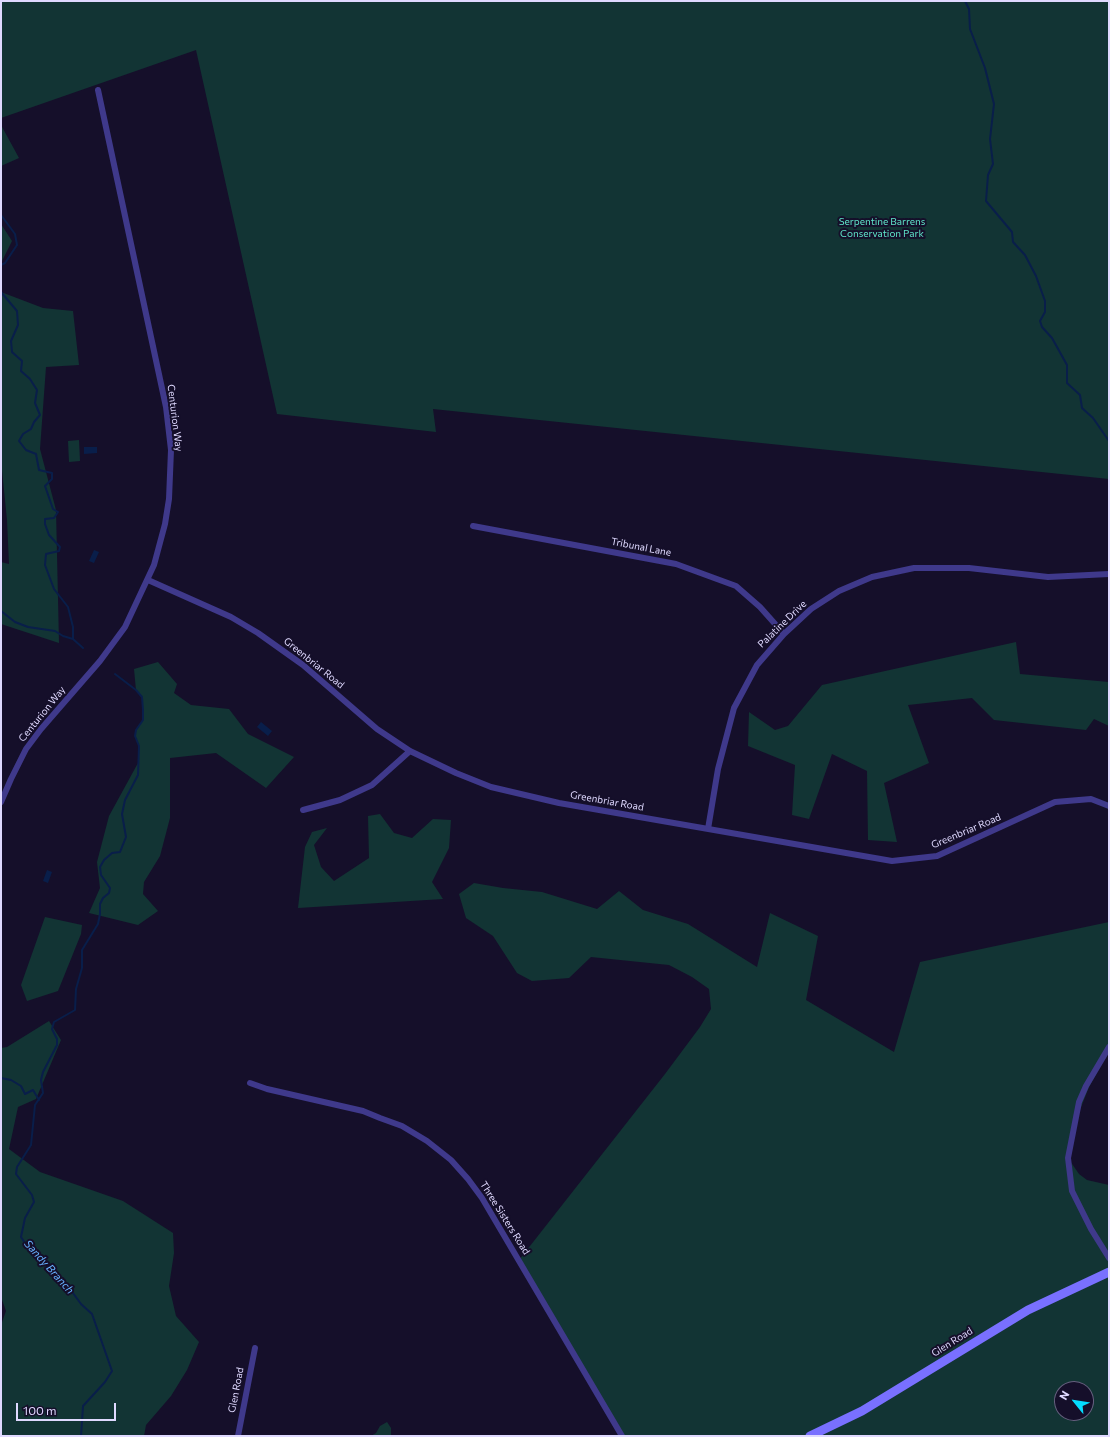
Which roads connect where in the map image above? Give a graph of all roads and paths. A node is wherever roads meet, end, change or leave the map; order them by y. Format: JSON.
{"nodes":[{"id":1,"x":98,"y":90,"type":"dead end"},
{"id":2,"x":473,"y":526,"type":"dead end"},
{"id":3,"x":1109,"y":574,"type":"edge"},
{"id":4,"x":148,"y":580,"type":"junction"},
{"id":5,"x":784,"y":634,"type":"junction"},
{"id":6,"x":410,"y":751,"type":"junction"},
{"id":7,"x":1,"y":802,"type":"edge"},
{"id":8,"x":1109,"y":806,"type":"edge"},
{"id":9,"x":303,"y":810,"type":"dead end"},
{"id":10,"x":708,"y":828,"type":"junction"},
{"id":11,"x":1109,"y":1047,"type":"edge"},
{"id":12,"x":250,"y":1083,"type":"dead end"},
{"id":13,"x":1109,"y":1258,"type":"edge"},
{"id":14,"x":1109,"y":1272,"type":"edge"},
{"id":15,"x":255,"y":1348,"type":"dead end"},
{"id":16,"x":238,"y":1436,"type":"edge"},
{"id":17,"x":622,"y":1436,"type":"edge"},
{"id":18,"x":810,"y":1436,"type":"edge"}],
"edges":[{"from":1,"to":4,"type":"street","name":"Centurion Way"},
{"from":2,"to":5,"type":"street","name":"Tribunal Lane"},
{"from":3,"to":5,"type":"street","name":"Palatine Drive"},
{"from":4,"to":6,"type":"street","name":"Greenbriar Road"},
{"from":4,"to":7,"type":"street","name":"Centurion Way"},
{"from":5,"to":10,"type":"street","name":"Palatine Drive"},
{"from":6,"to":9,"type":"street"},
{"from":6,"to":10,"type":"street","name":"Greenbriar Road"},
{"from":8,"to":10,"type":"street","name":"Greenbriar Road"},
{"from":11,"to":13,"type":"street"},
{"from":12,"to":17,"type":"street","name":"Three Sisters Road"},
{"from":14,"to":18,"type":"main road","name":"Glen Road"},
{"from":15,"to":16,"type":"street","name":"Glen Road"}]}
